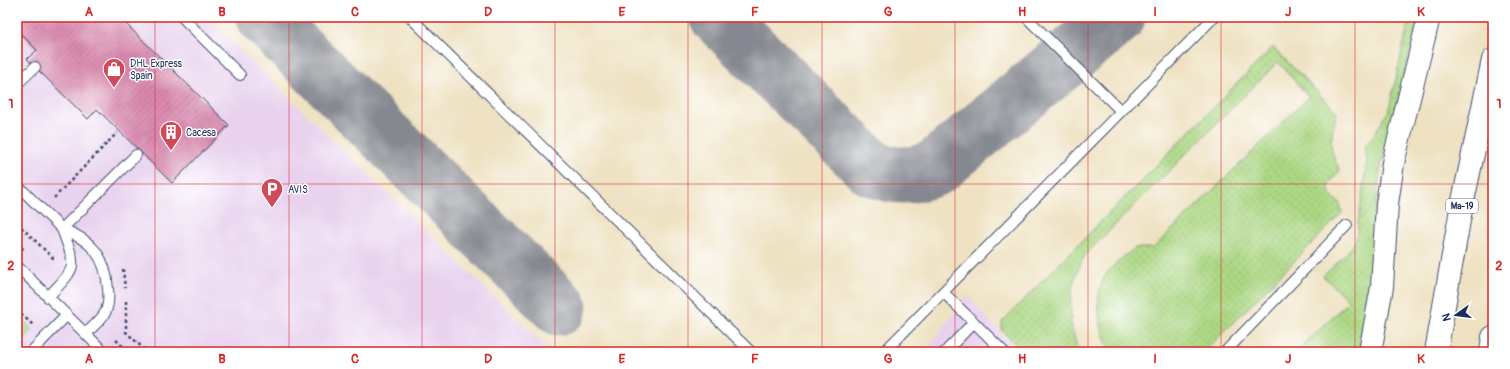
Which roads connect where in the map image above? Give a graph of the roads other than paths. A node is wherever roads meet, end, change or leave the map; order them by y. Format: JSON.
{"nodes":[{"id":1,"x":182,"y":17,"type":"edge"},
{"id":2,"x":410,"y":17,"type":"edge"},
{"id":3,"x":1026,"y":17,"type":"edge"},
{"id":4,"x":1214,"y":17,"type":"edge"},
{"id":5,"x":1429,"y":17,"type":"edge"},
{"id":6,"x":1493,"y":60,"type":"edge"},
{"id":7,"x":35,"y":67,"type":"dead end"},
{"id":8,"x":240,"y":75,"type":"dead end"},
{"id":9,"x":17,"y":84,"type":"edge"},
{"id":10,"x":1121,"y":111,"type":"junction"},
{"id":11,"x":136,"y":155,"type":"dead end"},
{"id":12,"x":17,"y":185,"type":"edge"},
{"id":13,"x":1347,"y":225,"type":"dead end"},
{"id":14,"x":62,"y":229,"type":"junction"},
{"id":15,"x":17,"y":266,"type":"edge"},
{"id":16,"x":943,"y":292,"type":"junction"},
{"id":17,"x":48,"y":297,"type":"junction"},
{"id":18,"x":67,"y":315,"type":"junction"},
{"id":19,"x":974,"y":322,"type":"junction"},
{"id":20,"x":86,"y":334,"type":"junction"},
{"id":21,"x":1493,"y":337,"type":"edge"},
{"id":22,"x":31,"y":352,"type":"edge"},
{"id":23,"x":104,"y":352,"type":"edge"},
{"id":24,"x":751,"y":352,"type":"edge"},
{"id":25,"x":884,"y":352,"type":"edge"},
{"id":26,"x":945,"y":352,"type":"edge"},
{"id":27,"x":1004,"y":352,"type":"edge"},
{"id":28,"x":1225,"y":352,"type":"edge"},
{"id":29,"x":1370,"y":352,"type":"edge"},
{"id":30,"x":1436,"y":352,"type":"edge"},
{"id":31,"x":1490,"y":352,"type":"edge"}],
"edges":[{"from":1,"to":8,"type":"lane"},
{"from":2,"to":24,"type":"lane"},
{"from":3,"to":10,"type":"lane"},
{"from":4,"to":10,"type":"lane"},
{"from":5,"to":29,"type":"main road"},
{"from":6,"to":30,"type":"main road","number":"Ma-19"},
{"from":7,"to":9,"type":"lane"},
{"from":10,"to":16,"type":"lane"},
{"from":11,"to":14,"type":"lane"},
{"from":12,"to":14,"type":"lane"},
{"from":13,"to":28,"type":"lane"},
{"from":14,"to":17,"type":"lane"},
{"from":14,"to":20,"type":"lane"},
{"from":15,"to":17,"type":"lane"},
{"from":16,"to":19,"type":"lane"},
{"from":16,"to":25,"type":"lane"},
{"from":17,"to":18,"type":"lane"},
{"from":18,"to":20,"type":"lane"},
{"from":18,"to":22,"type":"lane"},
{"from":19,"to":26,"type":"lane"},
{"from":19,"to":27,"type":"lane"},
{"from":20,"to":23,"type":"lane"},
{"from":21,"to":31,"type":"main road"}]}
